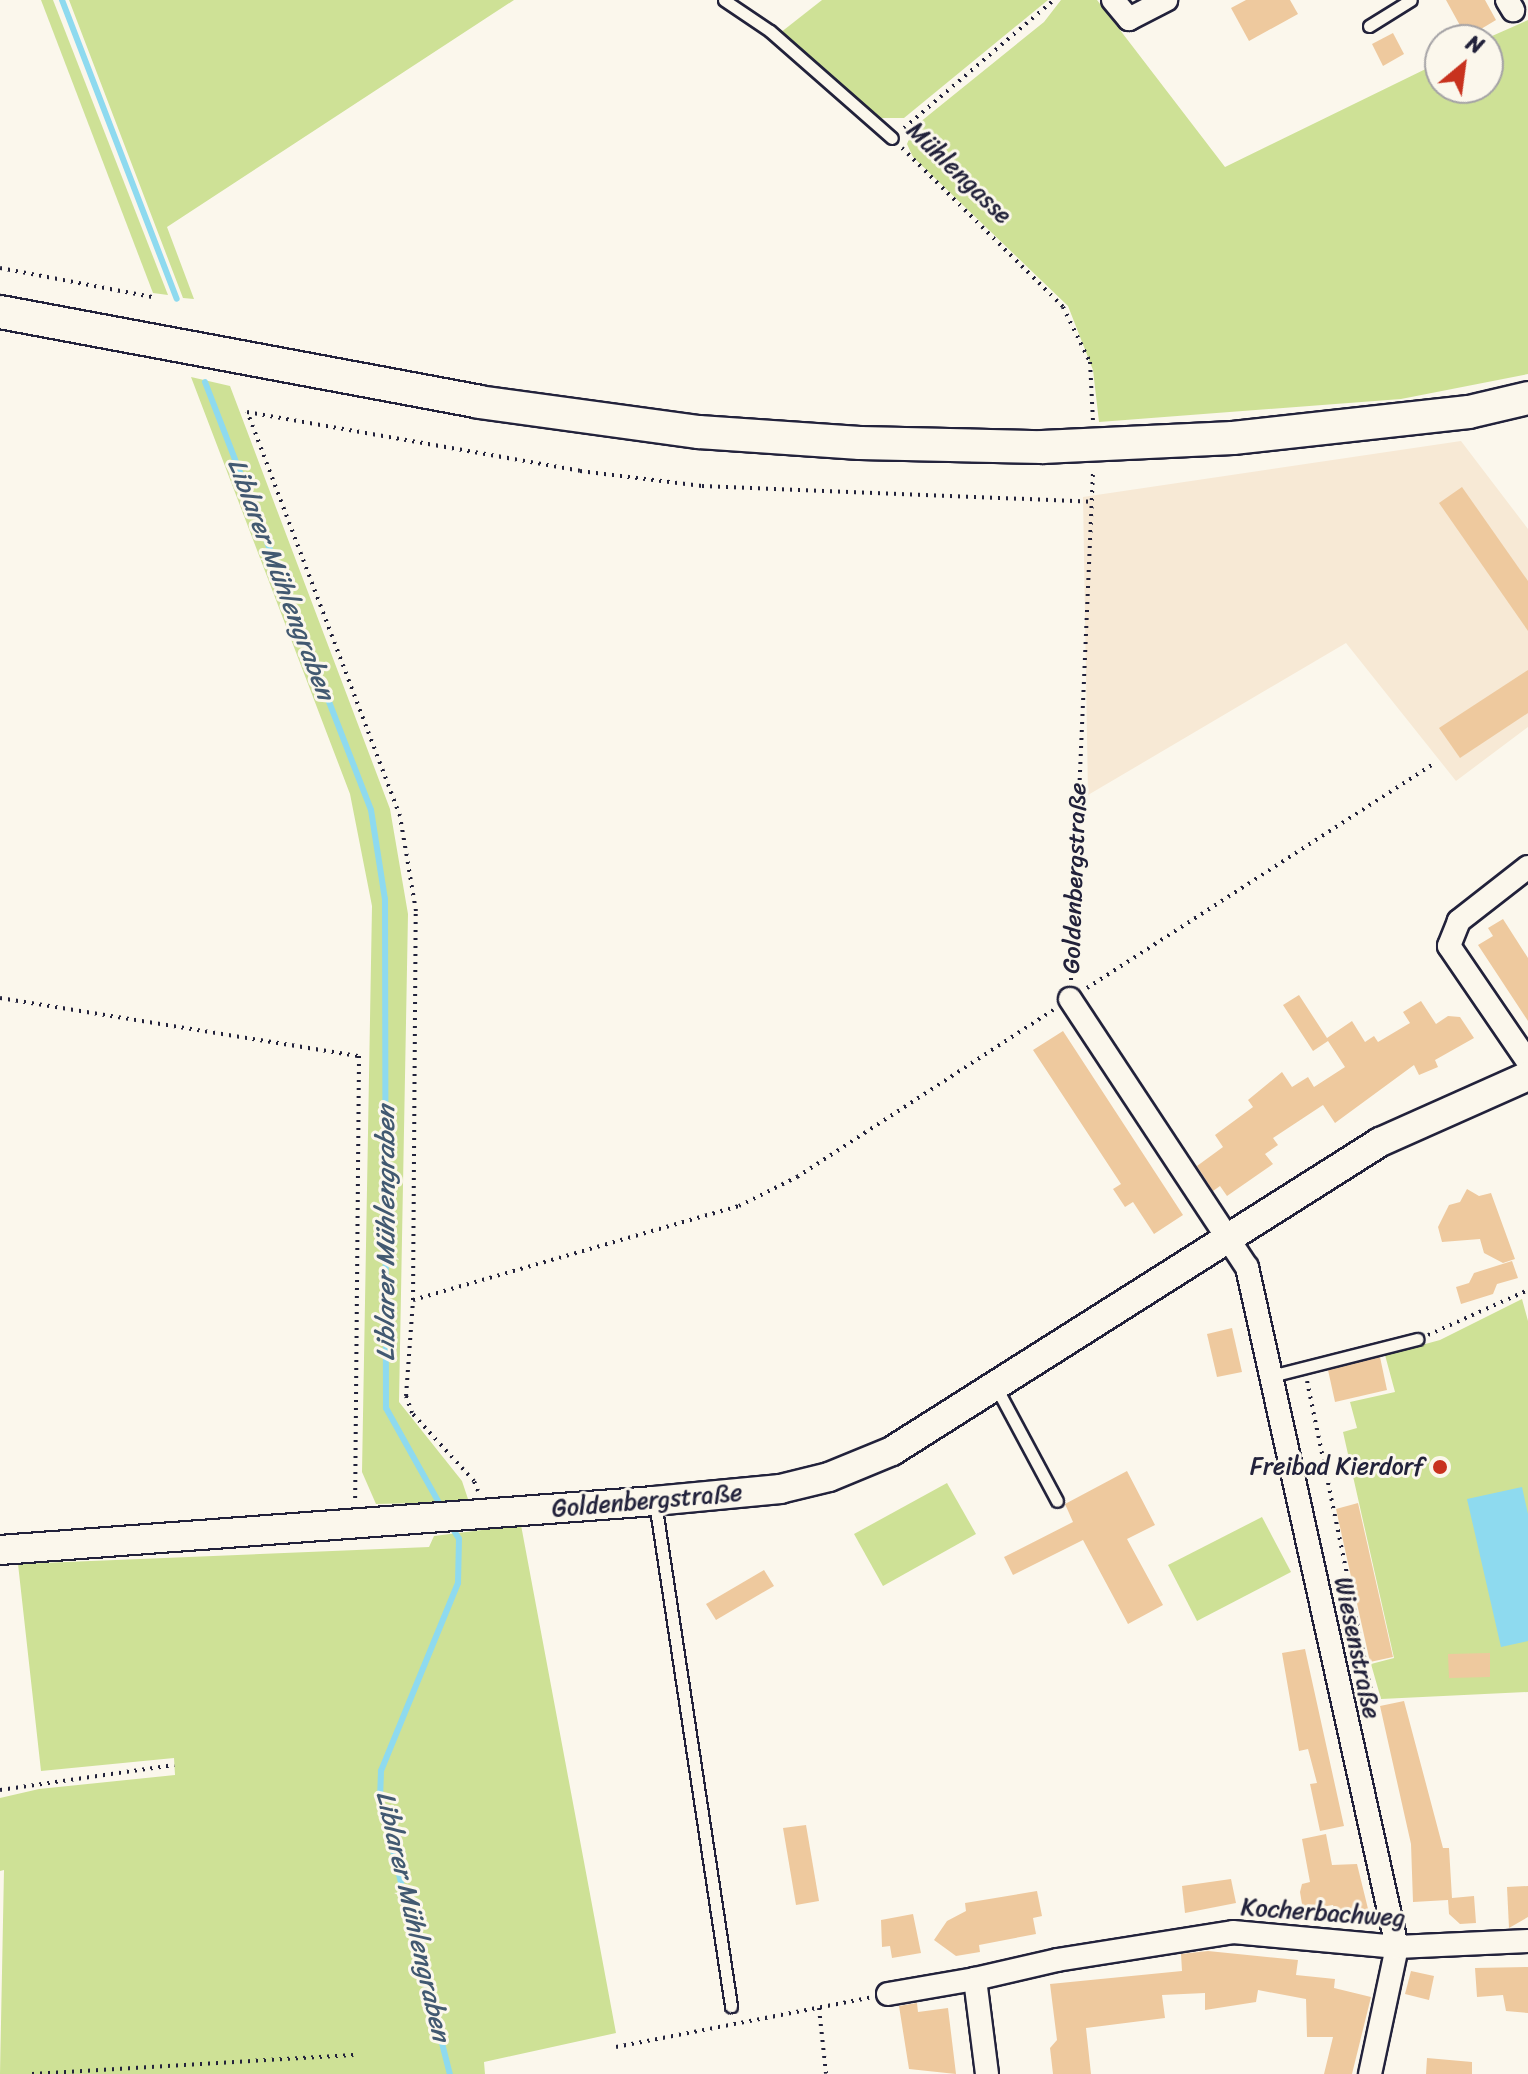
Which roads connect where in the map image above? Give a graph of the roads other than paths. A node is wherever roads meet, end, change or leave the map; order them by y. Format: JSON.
{"nodes":[{"id":1,"x":724,"y":0,"type":"edge"},
{"id":2,"x":1113,"y":0,"type":"edge"},
{"id":3,"x":1166,"y":0,"type":"edge"},
{"id":4,"x":1411,"y":0,"type":"edge"},
{"id":5,"x":1369,"y":26,"type":"dead end"},
{"id":6,"x":892,"y":138,"type":"road end"},
{"id":7,"x":0,"y":312,"type":"edge"},
{"id":8,"x":1528,"y":398,"type":"edge"},
{"id":9,"x":1528,"y":867,"type":"edge"},
{"id":10,"x":1070,"y":999,"type":"road end"},
{"id":11,"x":1528,"y":1062,"type":"edge"},
{"id":12,"x":1528,"y":1076,"type":"edge"},
{"id":13,"x":1227,"y":1238,"type":"junction"},
{"id":14,"x":1417,"y":1339,"type":"road end"},
{"id":15,"x":1271,"y":1376,"type":"junction"},
{"id":16,"x":994,"y":1383,"type":"junction"},
{"id":17,"x":654,"y":1501,"type":"junction"},
{"id":18,"x":1057,"y":1501,"type":"dead end"},
{"id":19,"x":0,"y":1550,"type":"edge"},
{"id":20,"x":1528,"y":1941,"type":"edge"},
{"id":21,"x":1397,"y":1947,"type":"junction"},
{"id":22,"x":975,"y":1979,"type":"junction"},
{"id":23,"x":888,"y":1994,"type":"road end"},
{"id":24,"x":731,"y":2006,"type":"dead end"},
{"id":25,"x":987,"y":2074,"type":"edge"},
{"id":26,"x":1370,"y":2074,"type":"edge"}],
"edges":[{"from":1,"to":6,"type":"lane","name":"Mühlengasse"},
{"from":2,"to":3,"type":"street"},
{"from":4,"to":5,"type":"lane"},
{"from":7,"to":8,"type":"main road"},
{"from":9,"to":11,"type":"street"},
{"from":10,"to":13,"type":"street","name":"Goldenbergstraße"},
{"from":12,"to":13,"type":"street","name":"Goldenbergstraße"},
{"from":13,"to":15,"type":"street","name":"Wiesenstraße"},
{"from":13,"to":16,"type":"street","name":"Goldenbergstraße"},
{"from":14,"to":15,"type":"lane"},
{"from":15,"to":21,"type":"street","name":"Wiesenstraße"},
{"from":16,"to":17,"type":"street","name":"Goldenbergstraße"},
{"from":16,"to":18,"type":"lane"},
{"from":17,"to":19,"type":"street","name":"Goldenbergstraße"},
{"from":17,"to":24,"type":"lane"},
{"from":20,"to":21,"type":"street","name":"Kocherbachweg"},
{"from":21,"to":22,"type":"street","name":"Kocherbachweg"},
{"from":21,"to":26,"type":"street","name":"Wiesenstraße"},
{"from":22,"to":23,"type":"street","name":"Kocherbachweg"},
{"from":22,"to":25,"type":"street"}]}
